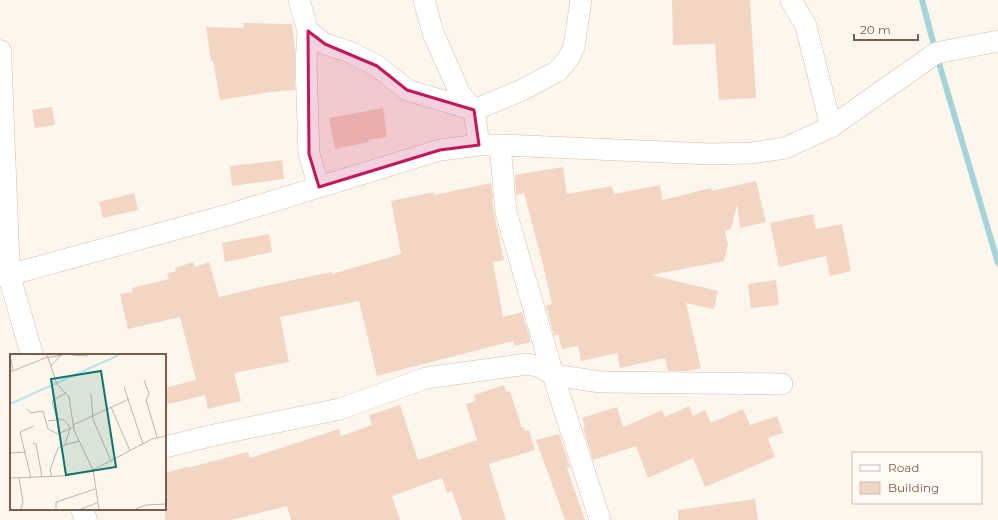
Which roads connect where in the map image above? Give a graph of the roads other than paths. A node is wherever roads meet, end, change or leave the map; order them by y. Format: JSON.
{"nodes":[{"id":1,"x":299,"y":0,"type":"edge"},
{"id":2,"x":424,"y":0,"type":"edge"},
{"id":3,"x":581,"y":0,"type":"edge"},
{"id":4,"x":791,"y":0,"type":"edge"},
{"id":5,"x":308,"y":31,"type":"junction"},
{"id":6,"x":998,"y":41,"type":"edge"},
{"id":7,"x":0,"y":51,"type":"edge"},
{"id":8,"x":474,"y":110,"type":"junction"},
{"id":9,"x":832,"y":127,"type":"junction"},
{"id":10,"x":479,"y":145,"type":"junction"},
{"id":11,"x":500,"y":145,"type":"junction"},
{"id":12,"x":319,"y":187,"type":"junction"},
{"id":13,"x":5,"y":275,"type":"edge"},
{"id":14,"x":32,"y":354,"type":"edge"},
{"id":15,"x":553,"y":375,"type":"junction"},
{"id":16,"x":782,"y":384,"type":"dead end"},
{"id":17,"x":166,"y":447,"type":"edge"},
{"id":18,"x":82,"y":510,"type":"edge"},
{"id":19,"x":86,"y":520,"type":"edge"},
{"id":20,"x":600,"y":520,"type":"edge"}],
"edges":[{"from":1,"to":5,"type":"street"},
{"from":2,"to":8,"type":"street"},
{"from":3,"to":8,"type":"street"},
{"from":4,"to":9,"type":"street"},
{"from":5,"to":8,"type":"street"},
{"from":5,"to":12,"type":"street"},
{"from":6,"to":9,"type":"street"},
{"from":7,"to":13,"type":"street"},
{"from":8,"to":10,"type":"street"},
{"from":9,"to":11,"type":"street"},
{"from":10,"to":11,"type":"street"},
{"from":10,"to":12,"type":"street"},
{"from":11,"to":15,"type":"street"},
{"from":12,"to":13,"type":"street"},
{"from":13,"to":14,"type":"street"},
{"from":15,"to":16,"type":"street"},
{"from":15,"to":17,"type":"street"},
{"from":15,"to":20,"type":"street"},
{"from":18,"to":19,"type":"street"}]}
